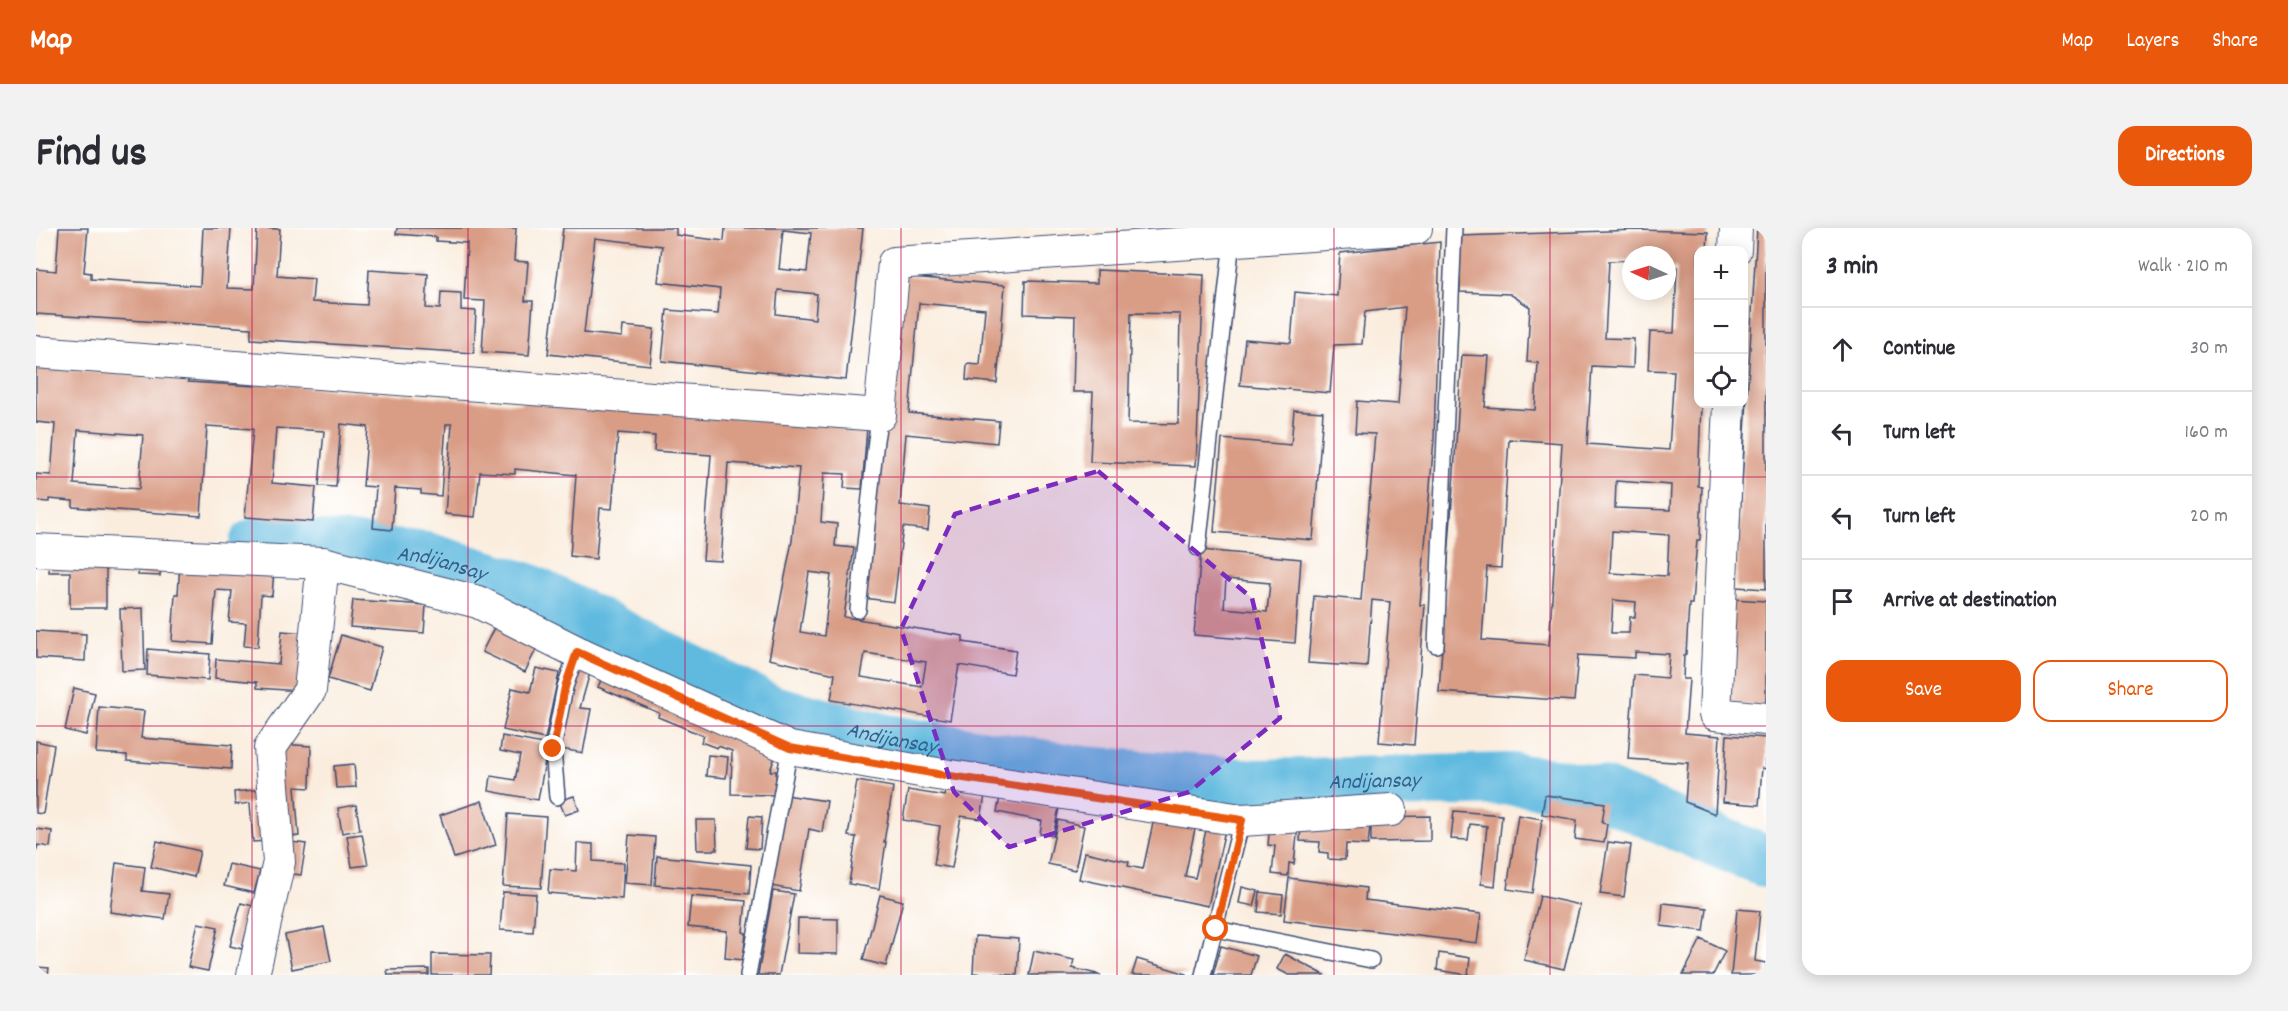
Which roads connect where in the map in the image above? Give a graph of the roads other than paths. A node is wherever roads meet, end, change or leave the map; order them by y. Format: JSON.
{"nodes":[{"id":1,"x":1416,"y":228,"type":"edge"},
{"id":2,"x":1454,"y":228,"type":"edge"},
{"id":3,"x":1736,"y":228,"type":"edge"},
{"id":4,"x":1232,"y":240,"type":"junction"},
{"id":5,"x":1736,"y":246,"type":"edge"},
{"id":6,"x":36,"y":352,"type":"edge"},
{"id":7,"x":1729,"y":408,"type":"edge"},
{"id":8,"x":880,"y":415,"type":"junction"},
{"id":9,"x":1198,"y":548,"type":"dead end"},
{"id":10,"x":36,"y":550,"type":"edge"},
{"id":11,"x":323,"y":563,"type":"junction"},
{"id":12,"x":858,"y":610,"type":"dead end"},
{"id":13,"x":1436,"y":645,"type":"dead end"},
{"id":14,"x":577,"y":652,"type":"junction"},
{"id":15,"x":1766,"y":719,"type":"edge"},
{"id":16,"x":790,"y":748,"type":"junction"},
{"id":17,"x":557,"y":797,"type":"dead end"},
{"id":18,"x":1391,"y":810,"type":"dead end"},
{"id":19,"x":1242,"y":820,"type":"junction"},
{"id":20,"x":1216,"y":929,"type":"junction"},
{"id":21,"x":1371,"y":960,"type":"dead end"},
{"id":22,"x":253,"y":975,"type":"edge"},
{"id":23,"x":748,"y":975,"type":"edge"},
{"id":24,"x":1203,"y":975,"type":"edge"}],
"edges":[{"from":1,"to":4,"type":"street"},
{"from":2,"to":13,"type":"lane"},
{"from":3,"to":5,"type":"street"},
{"from":4,"to":8,"type":"street"},
{"from":4,"to":9,"type":"lane"},
{"from":6,"to":8,"type":"street"},
{"from":7,"to":15,"type":"street"},
{"from":8,"to":12,"type":"lane"},
{"from":10,"to":11,"type":"street"},
{"from":11,"to":14,"type":"street"},
{"from":11,"to":22,"type":"street"},
{"from":14,"to":16,"type":"street"},
{"from":14,"to":17,"type":"lane"},
{"from":16,"to":19,"type":"street"},
{"from":16,"to":23,"type":"lane"},
{"from":18,"to":19,"type":"street"},
{"from":19,"to":20,"type":"lane"},
{"from":20,"to":21,"type":"lane"},
{"from":20,"to":24,"type":"lane"}]}
